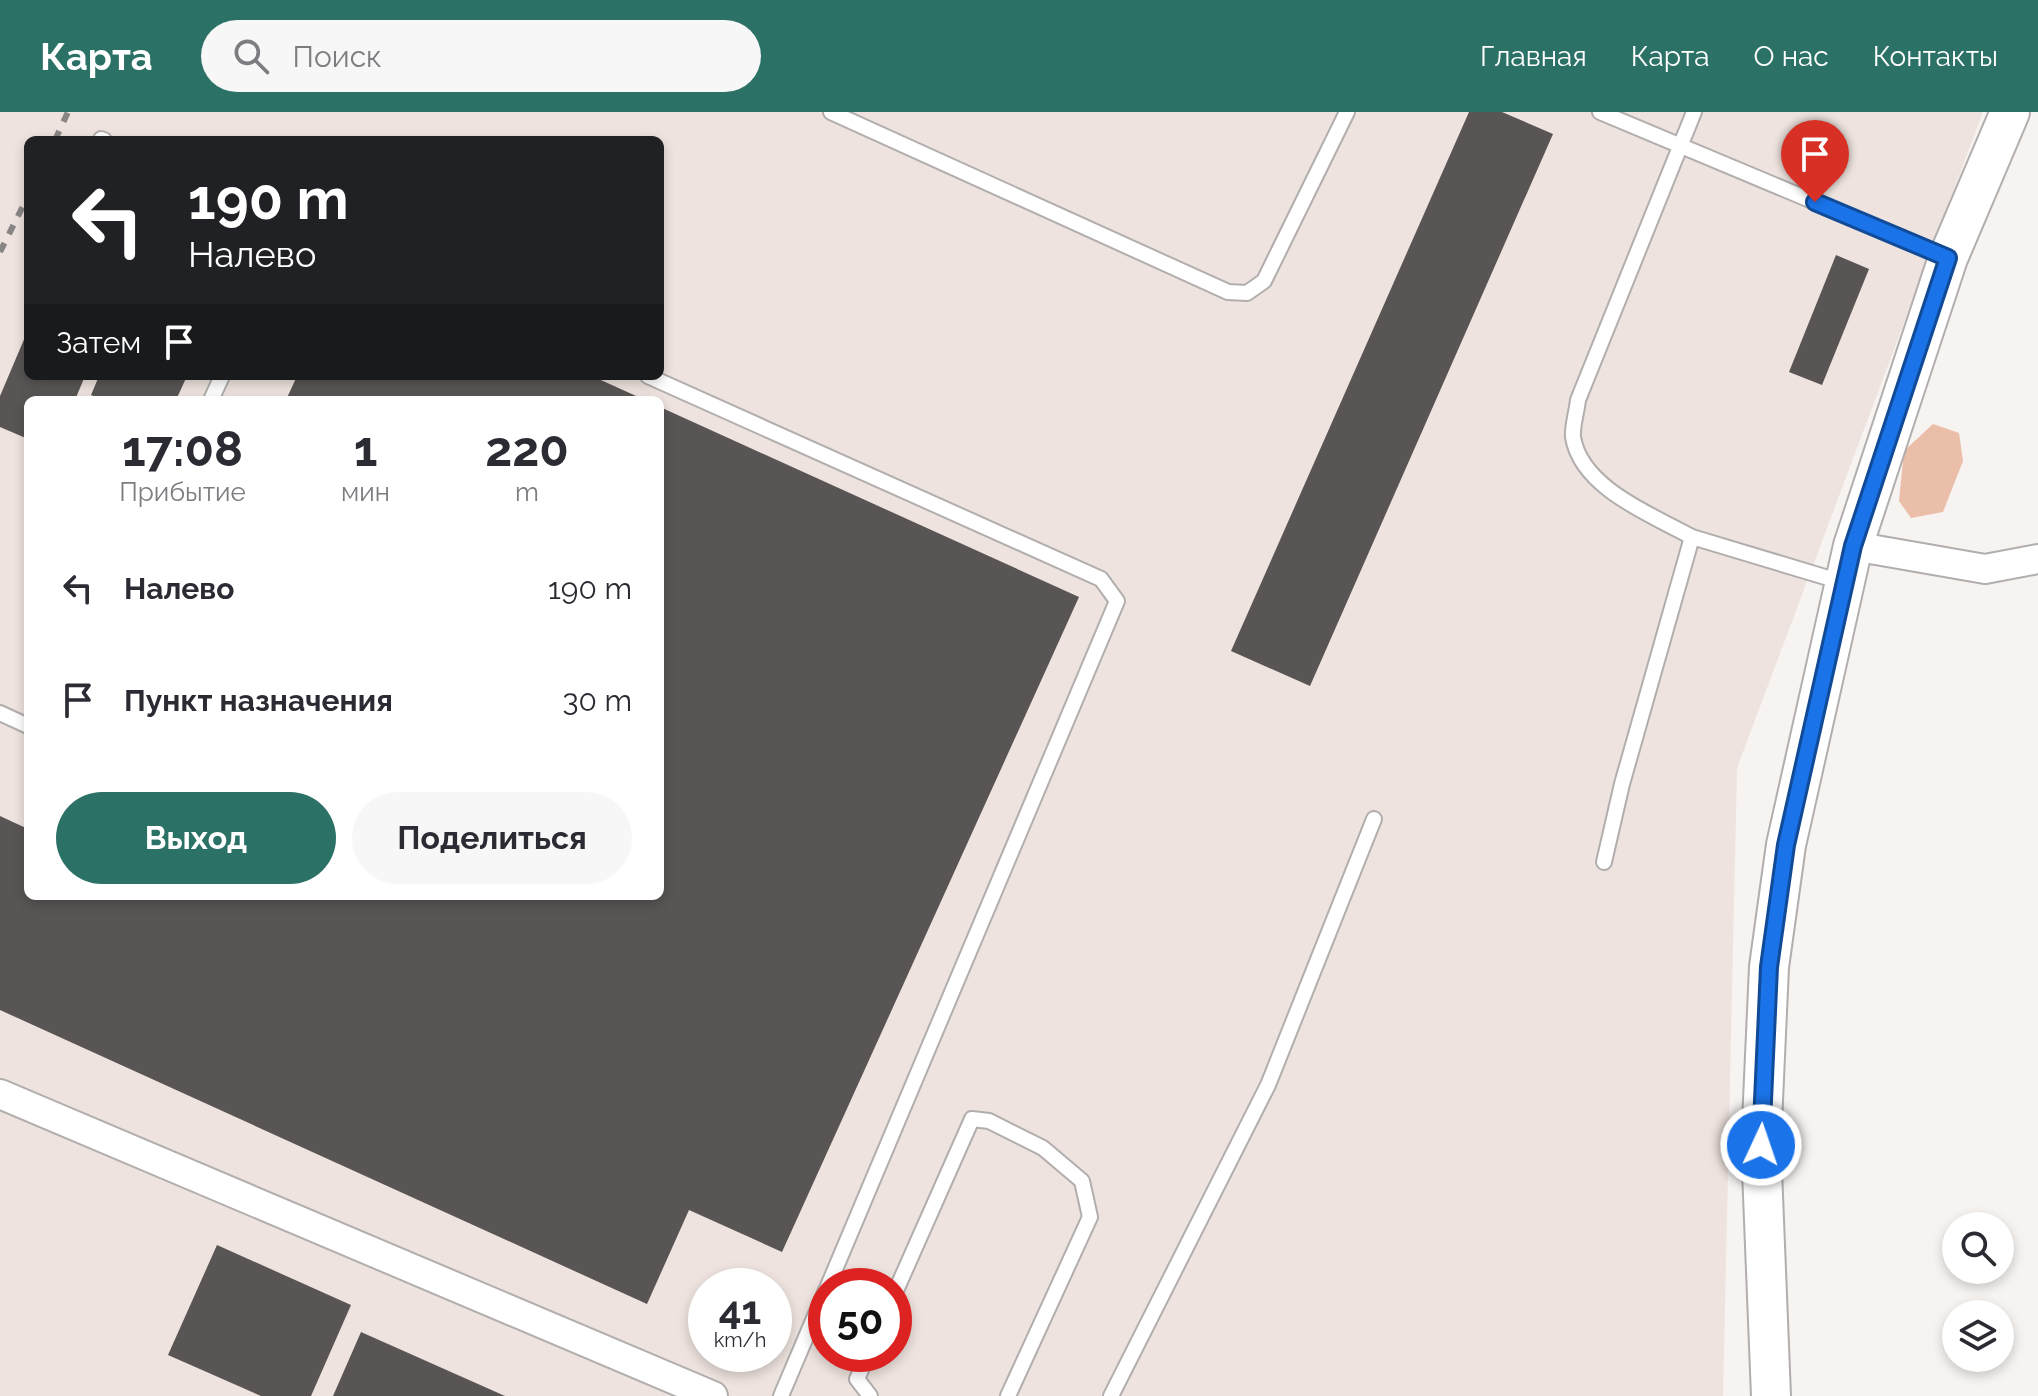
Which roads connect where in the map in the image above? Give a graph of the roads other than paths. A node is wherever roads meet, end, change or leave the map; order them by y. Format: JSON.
{"nodes":[{"id":1,"x":831,"y":112,"type":"edge"},
{"id":2,"x":1347,"y":112,"type":"edge"},
{"id":3,"x":1600,"y":112,"type":"edge"},
{"id":4,"x":1694,"y":112,"type":"edge"},
{"id":5,"x":2010,"y":112,"type":"edge"},
{"id":6,"x":1681,"y":146,"type":"junction"},
{"id":7,"x":1948,"y":258,"type":"junction"},
{"id":8,"x":657,"y":380,"type":"edge"},
{"id":9,"x":1692,"y":537,"type":"junction"},
{"id":10,"x":1853,"y":546,"type":"junction"},
{"id":11,"x":2038,"y":559,"type":"edge"},
{"id":12,"x":1845,"y":583,"type":"junction"},
{"id":13,"x":0,"y":713,"type":"edge"},
{"id":14,"x":24,"y":724,"type":"edge"},
{"id":15,"x":1374,"y":819,"type":"dead end"},
{"id":16,"x":1604,"y":862,"type":"dead end"},
{"id":17,"x":0,"y":1094,"type":"edge"},
{"id":18,"x":835,"y":1268,"type":"edge"},
{"id":19,"x":906,"y":1268,"type":"edge"},
{"id":20,"x":808,"y":1333,"type":"edge"},
{"id":21,"x":860,"y":1372,"type":"edge"},
{"id":22,"x":713,"y":1396,"type":"edge"},
{"id":23,"x":781,"y":1396,"type":"edge"},
{"id":24,"x":870,"y":1396,"type":"edge"},
{"id":25,"x":1008,"y":1396,"type":"edge"},
{"id":26,"x":1111,"y":1396,"type":"edge"},
{"id":27,"x":1771,"y":1396,"type":"edge"}],
"edges":[{"from":1,"to":2,"type":"lane"},
{"from":3,"to":6,"type":"lane"},
{"from":4,"to":6,"type":"lane"},
{"from":5,"to":7,"type":"main road"},
{"from":6,"to":7,"type":"lane"},
{"from":6,"to":9,"type":"lane"},
{"from":7,"to":10,"type":"main road"},
{"from":8,"to":18,"type":"lane"},
{"from":9,"to":12,"type":"lane"},
{"from":9,"to":16,"type":"lane"},
{"from":10,"to":11,"type":"street"},
{"from":10,"to":12,"type":"main road"},
{"from":12,"to":27,"type":"main road"},
{"from":13,"to":14,"type":"lane"},
{"from":15,"to":26,"type":"lane"},
{"from":17,"to":22,"type":"street"},
{"from":19,"to":25,"type":"lane"},
{"from":20,"to":23,"type":"lane"},
{"from":21,"to":24,"type":"lane"}]}
